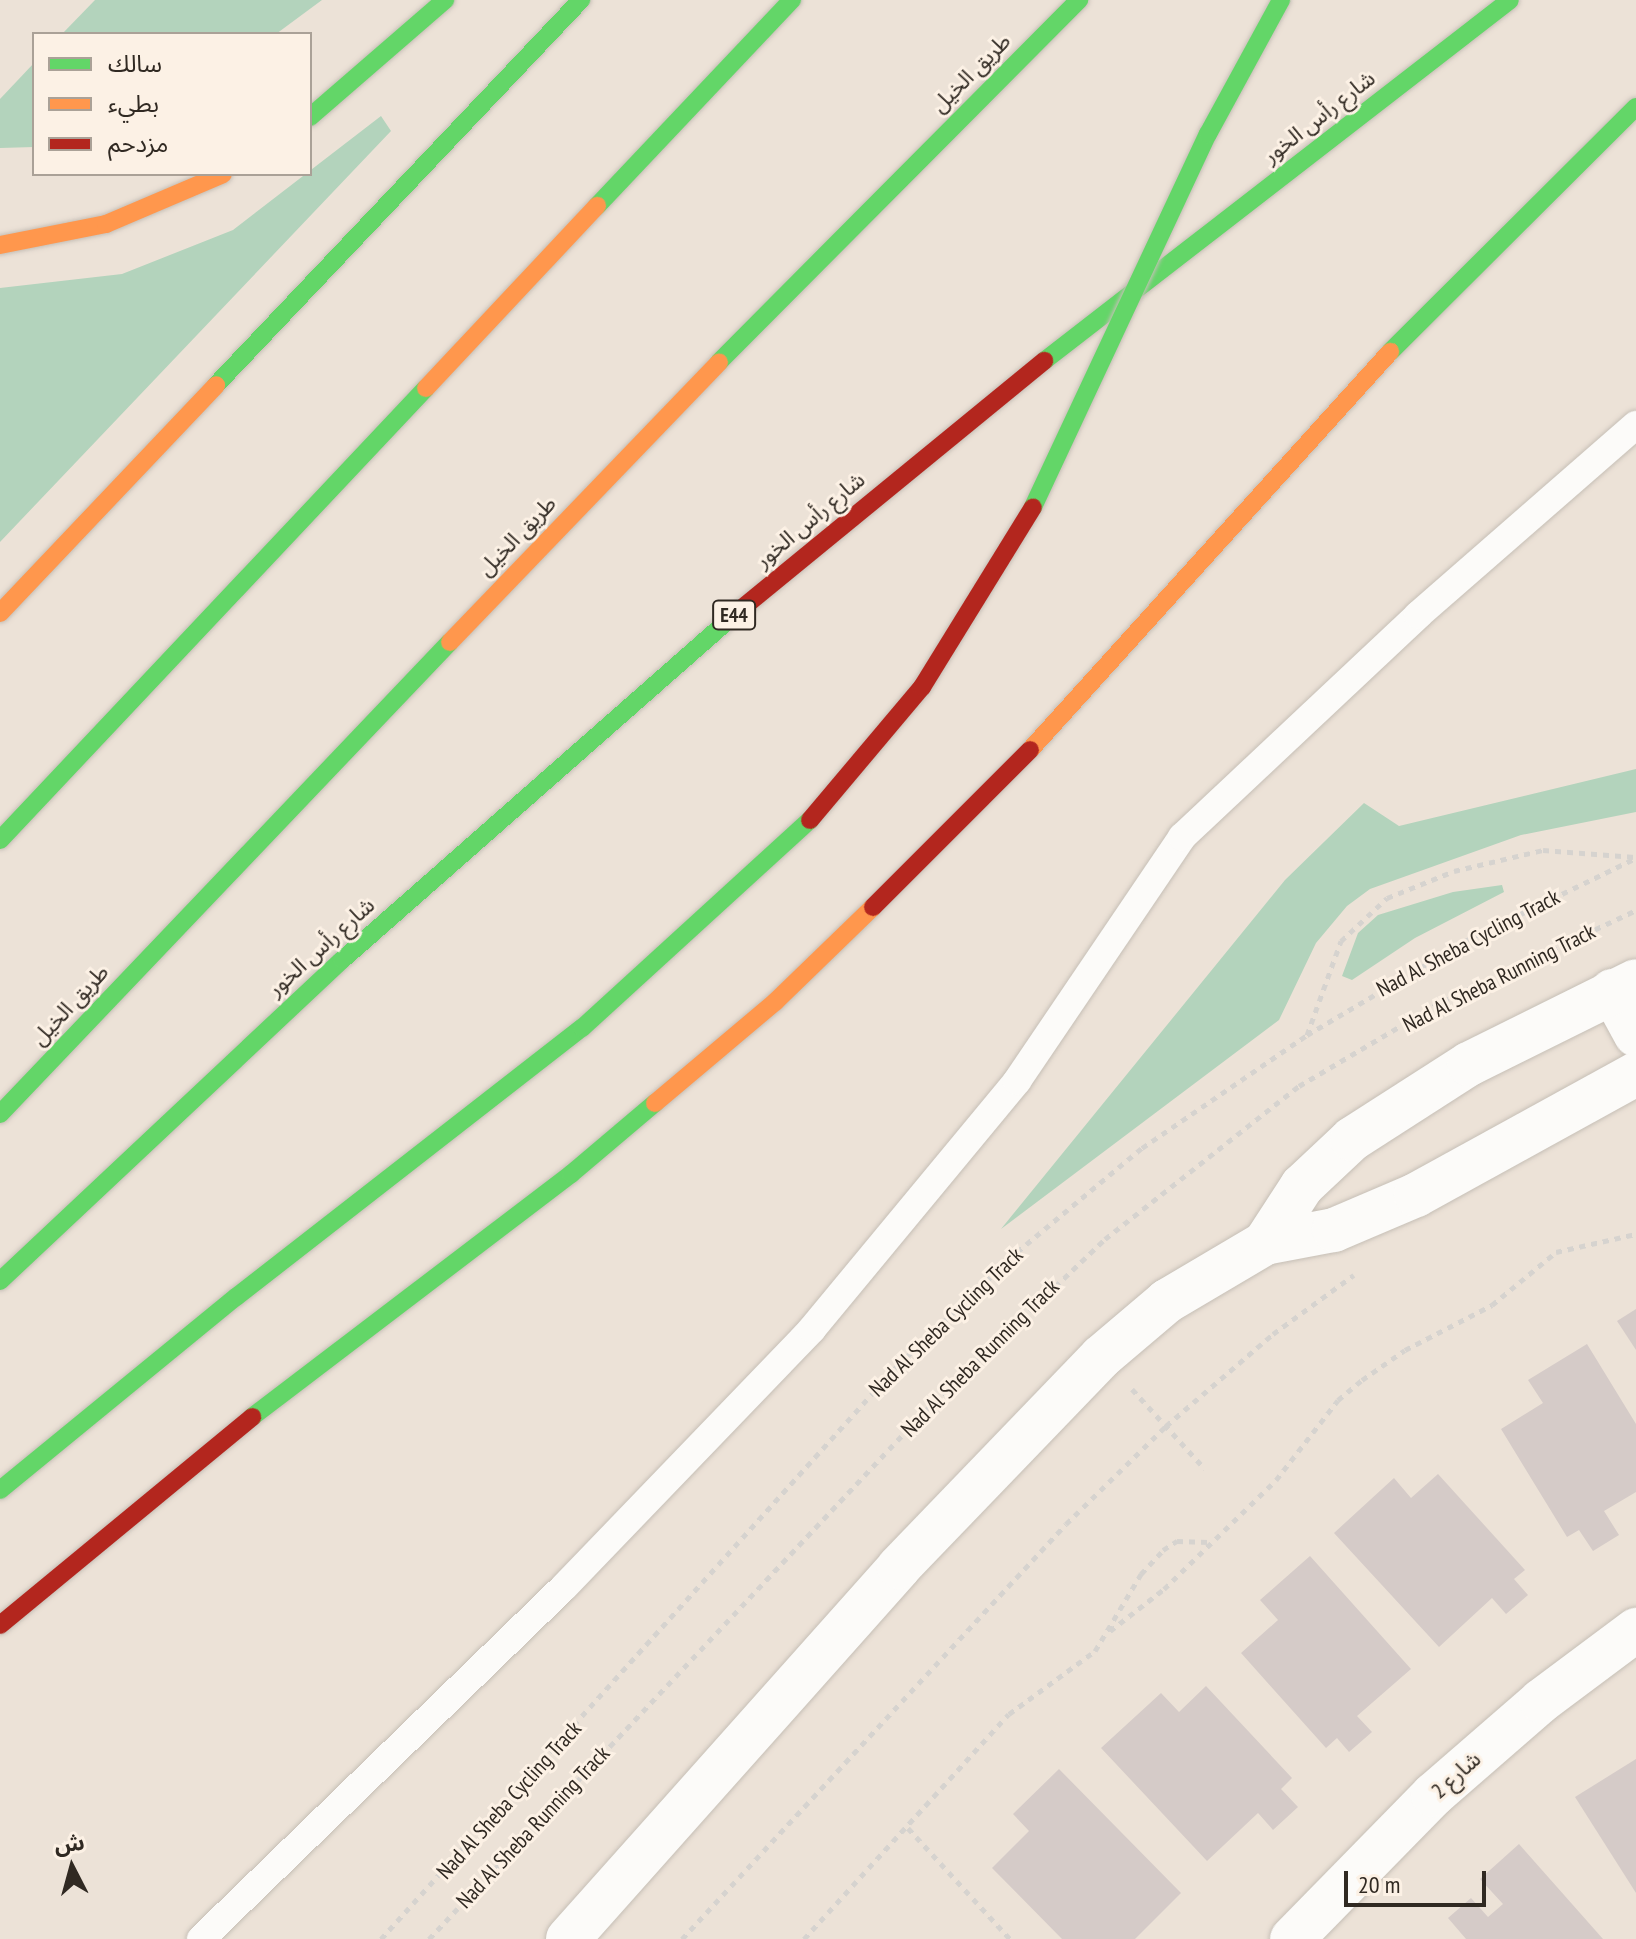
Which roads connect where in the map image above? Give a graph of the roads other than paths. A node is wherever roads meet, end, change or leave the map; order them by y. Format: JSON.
{"nodes":[{"id":1,"x":445,"y":0,"type":"edge"},
{"id":2,"x":581,"y":0,"type":"edge"},
{"id":3,"x":792,"y":0,"type":"edge"},
{"id":4,"x":1079,"y":0,"type":"edge"},
{"id":5,"x":1281,"y":0,"type":"edge"},
{"id":6,"x":1510,"y":0,"type":"edge"},
{"id":7,"x":1636,"y":107,"type":"edge"},
{"id":8,"x":312,"y":115,"type":"edge"},
{"id":9,"x":218,"y":176,"type":"edge"},
{"id":10,"x":0,"y":245,"type":"edge"},
{"id":11,"x":1636,"y":425,"type":"edge"},
{"id":12,"x":0,"y":613,"type":"edge"},
{"id":13,"x":0,"y":840,"type":"edge"},
{"id":14,"x":1624,"y":986,"type":"edge"},
{"id":15,"x":1636,"y":1035,"type":"edge"},
{"id":16,"x":1636,"y":1074,"type":"edge"},
{"id":17,"x":0,"y":1114,"type":"edge"},
{"id":18,"x":1265,"y":1243,"type":"junction"},
{"id":19,"x":0,"y":1281,"type":"edge"},
{"id":20,"x":0,"y":1490,"type":"edge"},
{"id":21,"x":0,"y":1625,"type":"edge"},
{"id":22,"x":1636,"y":1630,"type":"edge"},
{"id":23,"x":201,"y":1939,"type":"edge"},
{"id":24,"x":568,"y":1939,"type":"edge"},
{"id":25,"x":1292,"y":1939,"type":"edge"}],
"edges":[{"from":1,"to":8,"type":"main road"},
{"from":2,"to":12,"type":"main road"},
{"from":3,"to":13,"type":"main road"},
{"from":4,"to":17,"type":"main road","name":"طريق الخيل"},
{"from":5,"to":20,"type":"main road","bridge":true},
{"from":6,"to":19,"type":"main road","name":"شارع رأس الخور","number":"E44"},
{"from":7,"to":21,"type":"main road"},
{"from":9,"to":10,"type":"main road"},
{"from":11,"to":23,"type":"lane"},
{"from":14,"to":15,"type":"street"},
{"from":14,"to":18,"type":"street"},
{"from":16,"to":18,"type":"street"},
{"from":18,"to":24,"type":"street"},
{"from":22,"to":25,"type":"street","name":"شارع 2"}]}
